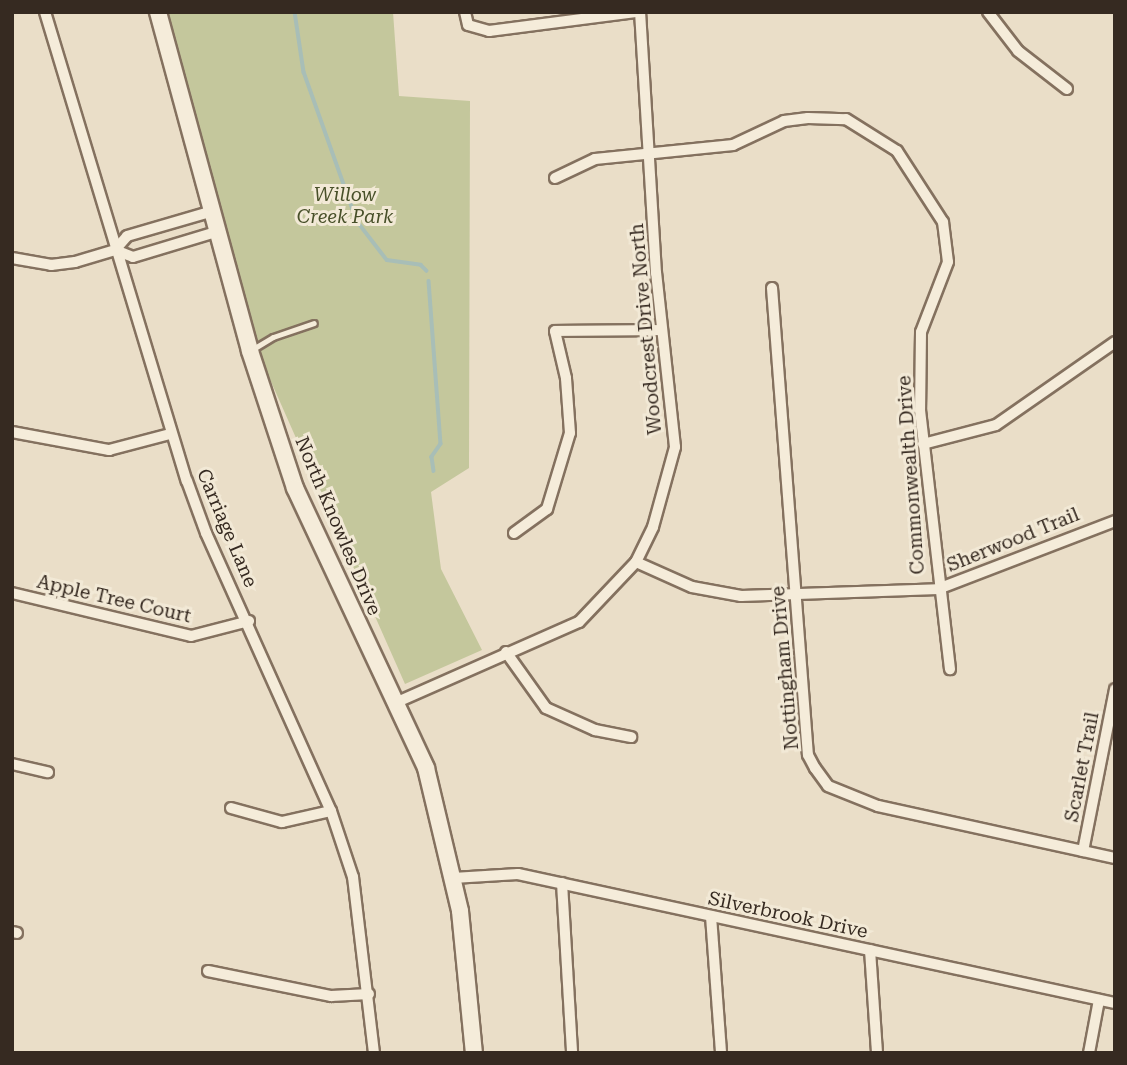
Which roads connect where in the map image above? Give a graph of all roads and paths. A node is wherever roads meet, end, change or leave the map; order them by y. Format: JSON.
{"nodes":[{"id":1,"x":45,"y":12,"type":"edge"},
{"id":2,"x":158,"y":12,"type":"edge"},
{"id":3,"x":465,"y":12,"type":"edge"},
{"id":4,"x":638,"y":12,"type":"edge"},
{"id":5,"x":988,"y":12,"type":"edge"},
{"id":6,"x":1067,"y":89,"type":"dead end"},
{"id":7,"x":650,"y":153,"type":"junction"},
{"id":8,"x":555,"y":178,"type":"dead end"},
{"id":9,"x":213,"y":211,"type":"junction"},
{"id":10,"x":219,"y":231,"type":"junction"},
{"id":11,"x":115,"y":250,"type":"junction"},
{"id":12,"x":12,"y":258,"type":"edge"},
{"id":13,"x":772,"y":288,"type":"dead end"},
{"id":14,"x":314,"y":323,"type":"dead end"},
{"id":15,"x":661,"y":330,"type":"junction"},
{"id":16,"x":1115,"y":342,"type":"edge"},
{"id":17,"x":250,"y":351,"type":"junction"},
{"id":18,"x":12,"y":432,"type":"edge"},
{"id":19,"x":170,"y":434,"type":"junction"},
{"id":20,"x":923,"y":444,"type":"junction"},
{"id":21,"x":1115,"y":521,"type":"edge"},
{"id":22,"x":514,"y":533,"type":"dead end"},
{"id":23,"x":636,"y":562,"type":"junction"},
{"id":24,"x":938,"y":589,"type":"junction"},
{"id":25,"x":12,"y":593,"type":"edge"},
{"id":26,"x":796,"y":594,"type":"junction"},
{"id":27,"x":248,"y":621,"type":"junction"},
{"id":28,"x":506,"y":652,"type":"junction"},
{"id":29,"x":950,"y":669,"type":"dead end"},
{"id":30,"x":1115,"y":690,"type":"edge"},
{"id":31,"x":395,"y":704,"type":"junction"},
{"id":32,"x":631,"y":737,"type":"dead end"},
{"id":33,"x":12,"y":764,"type":"edge"},
{"id":34,"x":48,"y":772,"type":"dead end"},
{"id":35,"x":231,"y":808,"type":"dead end"},
{"id":36,"x":331,"y":811,"type":"junction"},
{"id":37,"x":1083,"y":851,"type":"junction"},
{"id":38,"x":1115,"y":858,"type":"edge"},
{"id":39,"x":453,"y":878,"type":"junction"},
{"id":40,"x":562,"y":883,"type":"junction"},
{"id":41,"x":711,"y":916,"type":"junction"},
{"id":42,"x":870,"y":950,"type":"junction"},
{"id":43,"x":208,"y":971,"type":"dead end"},
{"id":44,"x":369,"y":994,"type":"junction"},
{"id":45,"x":1099,"y":1000,"type":"junction"},
{"id":46,"x":1115,"y":1003,"type":"edge"},
{"id":47,"x":374,"y":1053,"type":"edge"},
{"id":48,"x":474,"y":1053,"type":"edge"},
{"id":49,"x":572,"y":1053,"type":"edge"},
{"id":50,"x":721,"y":1053,"type":"edge"},
{"id":51,"x":877,"y":1053,"type":"edge"},
{"id":52,"x":1089,"y":1053,"type":"edge"}],
"edges":[{"from":1,"to":11,"type":"street","name":"Carriage Lane"},
{"from":2,"to":9,"type":"street","name":"North Knowles Drive"},
{"from":3,"to":4,"type":"street"},
{"from":4,"to":7,"type":"street","name":"Woodcrest Drive North"},
{"from":5,"to":6,"type":"street"},
{"from":7,"to":8,"type":"street","name":"Commonwealth Drive"},
{"from":7,"to":15,"type":"street","name":"Woodcrest Drive North"},
{"from":7,"to":20,"type":"street","name":"Commonwealth Drive"},
{"from":9,"to":10,"type":"street","name":"North Knowles Drive"},
{"from":9,"to":11,"type":"street"},
{"from":10,"to":11,"type":"street"},
{"from":10,"to":17,"type":"street","name":"North Knowles Drive"},
{"from":11,"to":12,"type":"street"},
{"from":11,"to":19,"type":"street","name":"Carriage Lane"},
{"from":13,"to":26,"type":"street","name":"Nottingham Drive"},
{"from":14,"to":17,"type":"lane"},
{"from":15,"to":22,"type":"street"},
{"from":15,"to":23,"type":"street","name":"Woodcrest Drive North"},
{"from":16,"to":20,"type":"street"},
{"from":17,"to":31,"type":"street","name":"North Knowles Drive"},
{"from":18,"to":19,"type":"street"},
{"from":19,"to":27,"type":"street","name":"Carriage Lane"},
{"from":20,"to":24,"type":"street","name":"Commonwealth Drive"},
{"from":21,"to":24,"type":"street","name":"Sherwood Trail"},
{"from":23,"to":26,"type":"street","name":"Sherwood Trail"},
{"from":23,"to":28,"type":"street","name":"Woodcrest Drive North"},
{"from":24,"to":26,"type":"street","name":"Sherwood Trail"},
{"from":24,"to":29,"type":"street","name":"Commonwealth Drive"},
{"from":25,"to":27,"type":"street","name":"Apple Tree Court"},
{"from":26,"to":37,"type":"street","name":"Nottingham Drive"},
{"from":27,"to":36,"type":"street","name":"Carriage Lane"},
{"from":28,"to":31,"type":"street","name":"Woodcrest Drive North"},
{"from":28,"to":32,"type":"street"},
{"from":30,"to":37,"type":"street","name":"Scarlet Trail"},
{"from":31,"to":39,"type":"street","name":"North Knowles Drive"},
{"from":33,"to":34,"type":"street"},
{"from":35,"to":36,"type":"street"},
{"from":36,"to":44,"type":"street","name":"Carriage Lane"},
{"from":37,"to":38,"type":"street","name":"Nottingham Drive"},
{"from":39,"to":40,"type":"street","name":"Silverbrook Drive"},
{"from":39,"to":48,"type":"street","name":"North Knowles Drive"},
{"from":40,"to":41,"type":"street","name":"Silverbrook Drive"},
{"from":40,"to":49,"type":"street"},
{"from":41,"to":42,"type":"street","name":"Silverbrook Drive"},
{"from":41,"to":50,"type":"street"},
{"from":42,"to":45,"type":"street","name":"Silverbrook Drive"},
{"from":42,"to":51,"type":"street"},
{"from":43,"to":44,"type":"street"},
{"from":44,"to":47,"type":"street","name":"Carriage Lane"},
{"from":45,"to":46,"type":"street","name":"Silverbrook Drive"},
{"from":45,"to":52,"type":"street"}]}
